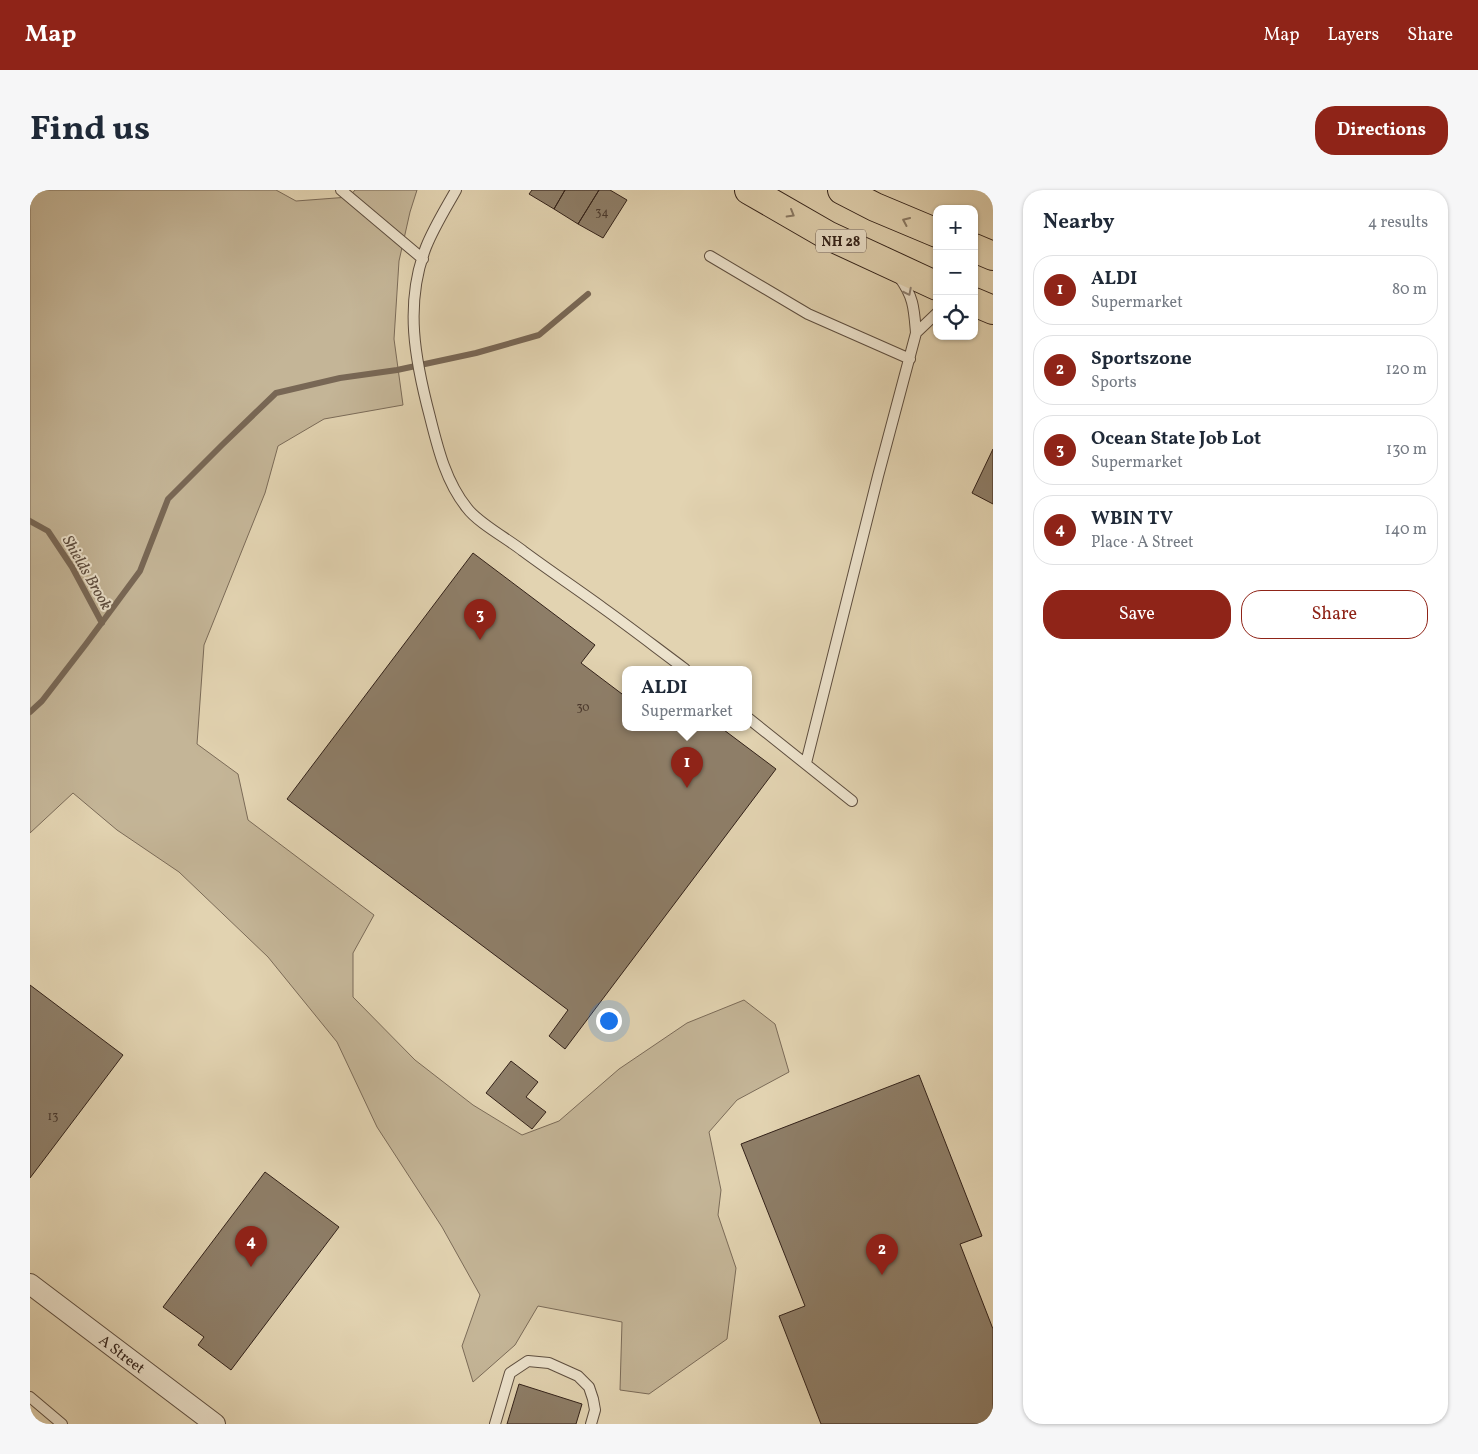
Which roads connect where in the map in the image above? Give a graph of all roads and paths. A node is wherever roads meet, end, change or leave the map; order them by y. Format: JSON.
{"nodes":[{"id":1,"x":340,"y":190,"type":"edge"},
{"id":2,"x":456,"y":190,"type":"edge"},
{"id":3,"x":749,"y":190,"type":"edge"},
{"id":4,"x":842,"y":190,"type":"edge"},
{"id":5,"x":933,"y":231,"type":"edge"},
{"id":6,"x":978,"y":250,"type":"edge"},
{"id":7,"x":710,"y":256,"type":"dead end"},
{"id":8,"x":993,"y":256,"type":"edge"},
{"id":9,"x":423,"y":259,"type":"junction"},
{"id":10,"x":882,"y":260,"type":"junction"},
{"id":11,"x":933,"y":284,"type":"edge"},
{"id":12,"x":978,"y":304,"type":"edge"},
{"id":13,"x":993,"y":310,"type":"edge"},
{"id":14,"x":933,"y":317,"type":"edge"},
{"id":15,"x":916,"y":333,"type":"junction"},
{"id":16,"x":910,"y":358,"type":"junction"},
{"id":17,"x":681,"y":666,"type":"edge"},
{"id":18,"x":752,"y":721,"type":"edge"},
{"id":19,"x":806,"y":763,"type":"junction"},
{"id":20,"x":852,"y":801,"type":"dead end"},
{"id":21,"x":30,"y":1284,"type":"edge"},
{"id":22,"x":30,"y":1397,"type":"edge"},
{"id":23,"x":62,"y":1424,"type":"edge"},
{"id":24,"x":215,"y":1424,"type":"edge"},
{"id":25,"x":495,"y":1424,"type":"edge"},
{"id":26,"x":592,"y":1424,"type":"edge"}],
"edges":[{"from":1,"to":9,"type":"lane"},
{"from":2,"to":9,"type":"lane"},
{"from":3,"to":10,"type":"main road","number":"NH 28","one_way":true},
{"from":5,"to":4,"type":"main road","one_way":true},
{"from":6,"to":8,"type":"main road"},
{"from":7,"to":16,"type":"lane"},
{"from":9,"to":17,"type":"lane"},
{"from":10,"to":11,"type":"main road","number":"NH 28"},
{"from":10,"to":15,"type":"lane","one_way":true},
{"from":12,"to":13,"type":"main road"},
{"from":14,"to":15,"type":"lane"},
{"from":15,"to":16,"type":"lane"},
{"from":16,"to":19,"type":"lane"},
{"from":18,"to":19,"type":"lane"},
{"from":19,"to":20,"type":"lane"},
{"from":21,"to":24,"type":"street","name":"A Street"},
{"from":22,"to":23,"type":"lane"},
{"from":25,"to":26,"type":"lane"}]}
